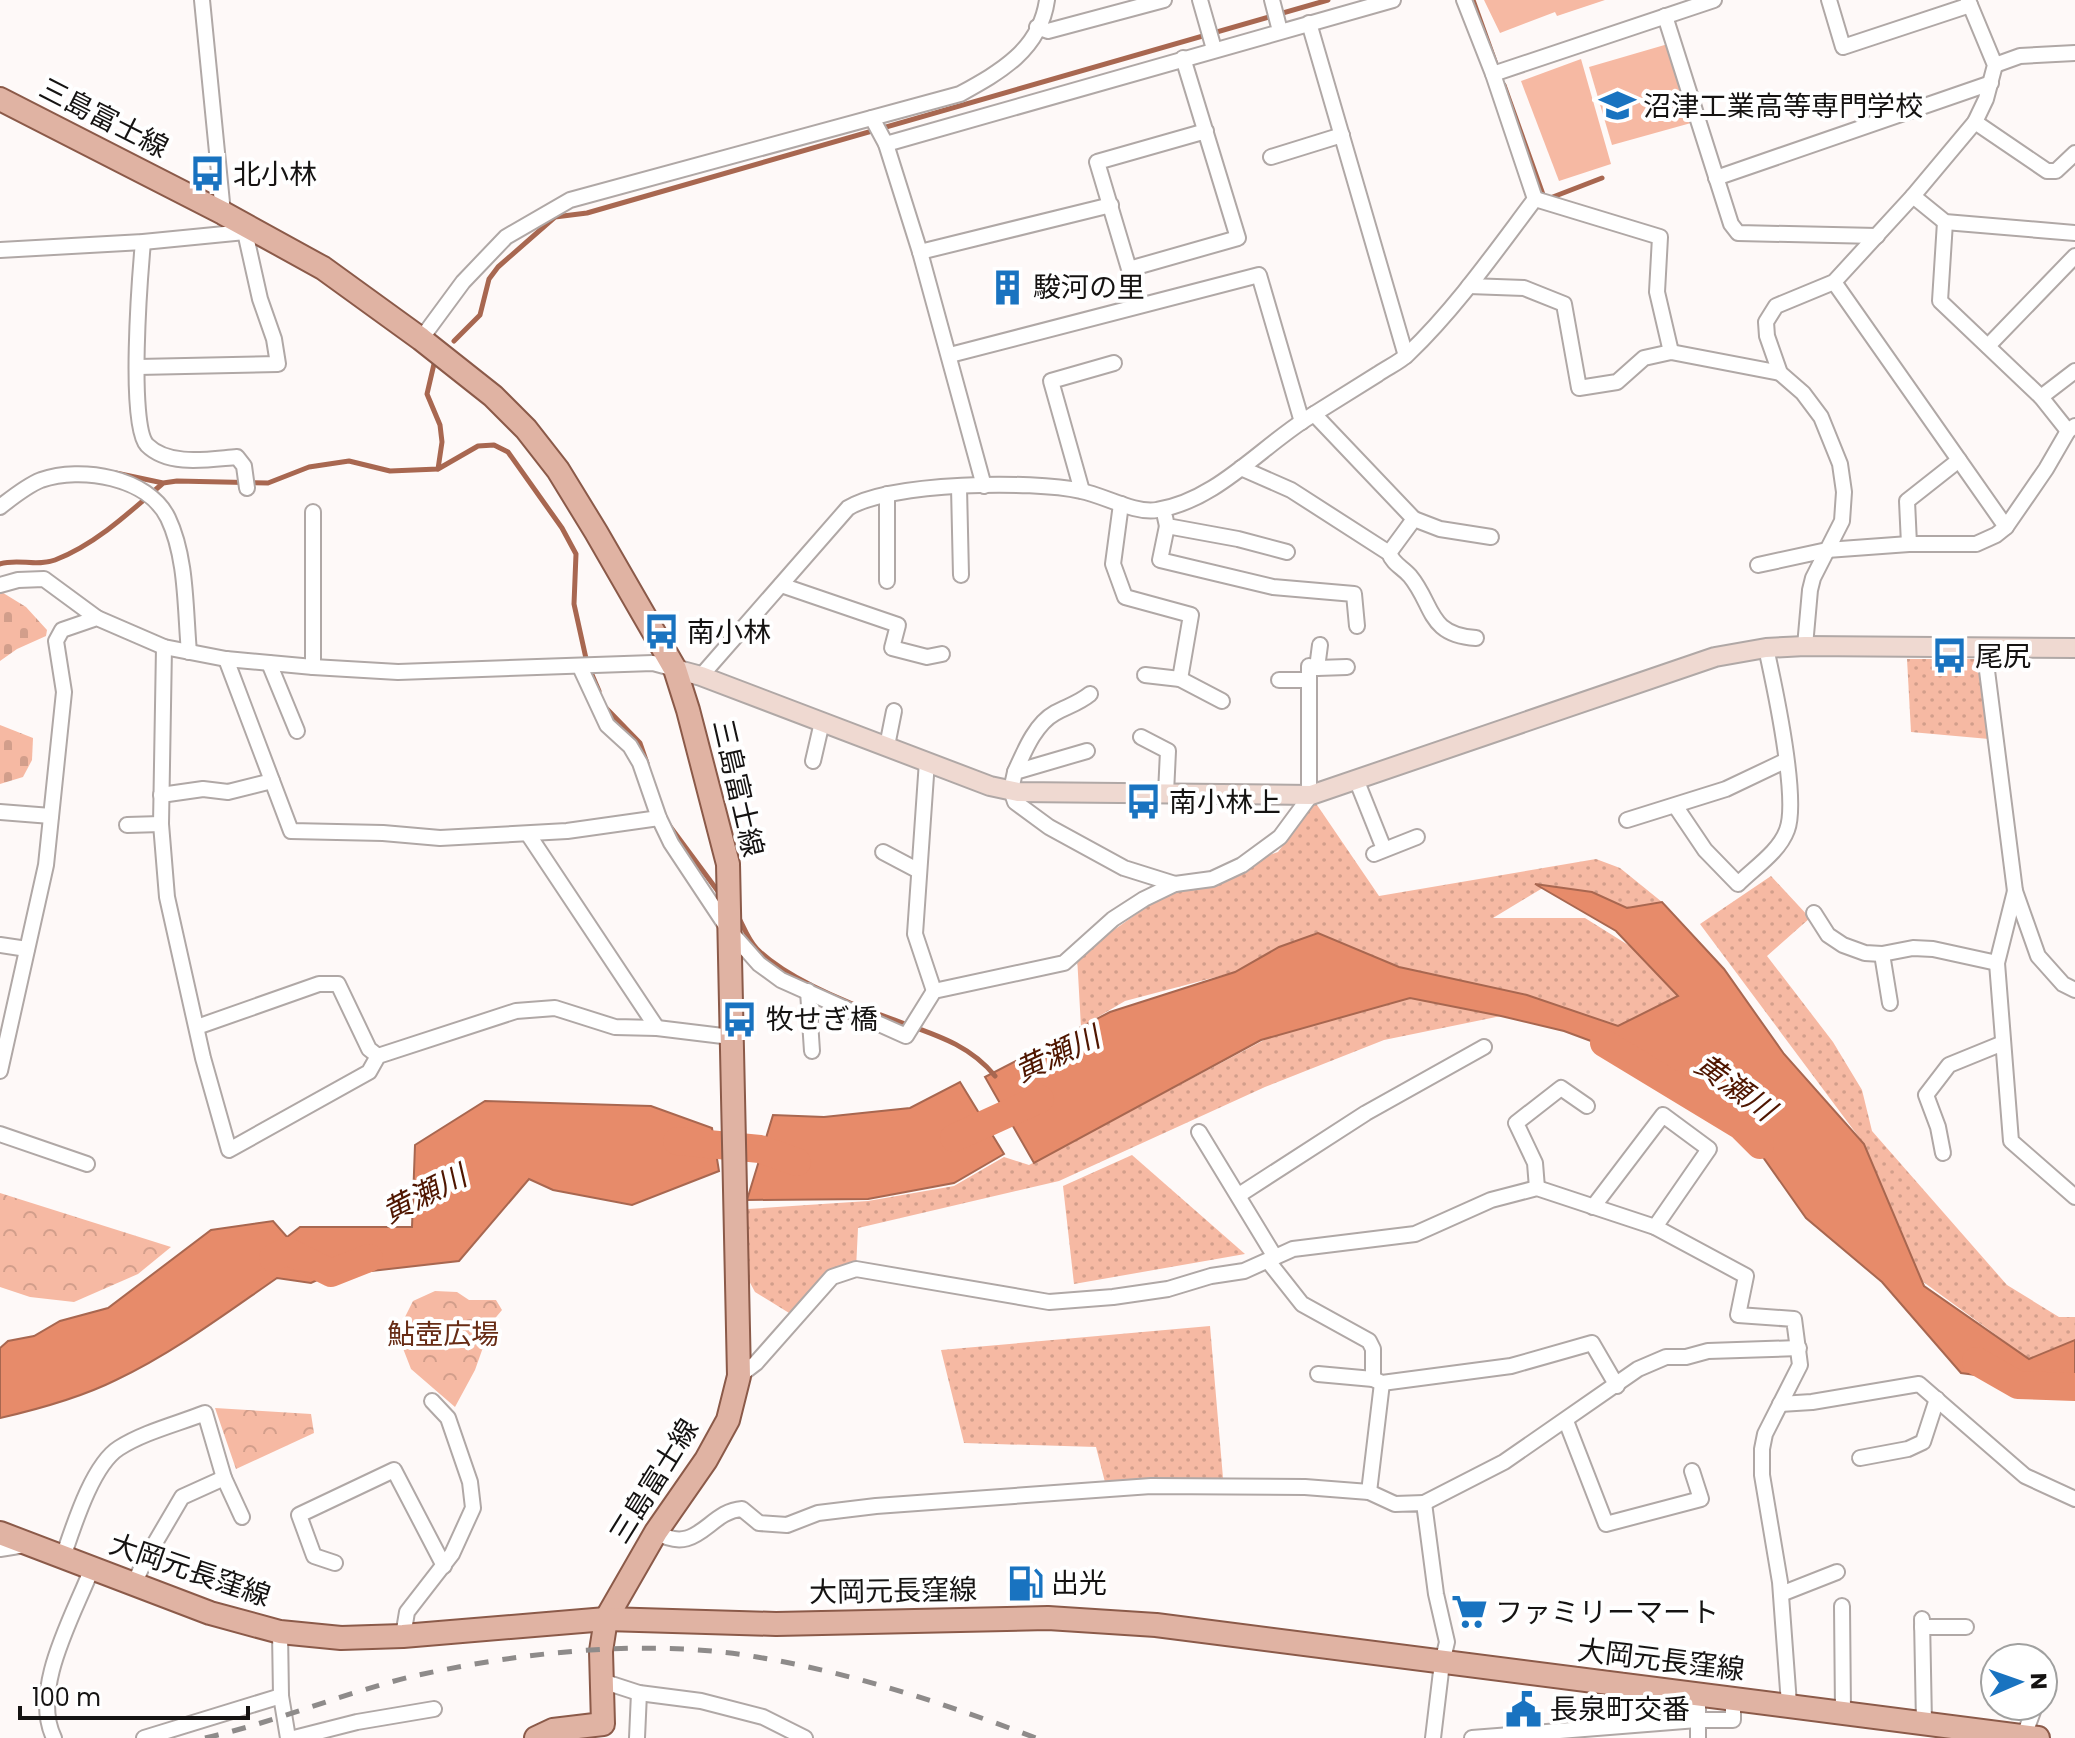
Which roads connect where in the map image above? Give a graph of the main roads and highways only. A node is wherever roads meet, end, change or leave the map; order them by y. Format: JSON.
{"nodes":[{"id":1,"x":0,"y":99,"type":"edge"},
{"id":2,"x":0,"y":1533,"type":"edge"},
{"id":3,"x":606,"y":1619,"type":"junction"},
{"id":4,"x":1940,"y":1729,"type":"edge"},
{"id":5,"x":604,"y":1731,"type":"edge"},
{"id":6,"x":2031,"y":1737,"type":"edge"},
{"id":7,"x":536,"y":1738,"type":"edge"}],
"edges":[{"from":1,"to":3,"type":"main road","name":"三島富士線"},
{"from":2,"to":3,"type":"main road","name":"大岡元長窪線"},
{"from":3,"to":4,"type":"main road","name":"大岡元長窪線"},
{"from":3,"to":5,"type":"main road","name":"三島富士線"},
{"from":4,"to":6,"type":"main road","name":"大岡元長窪線"},
{"from":5,"to":7,"type":"main road","name":"三島富士線"}]}
